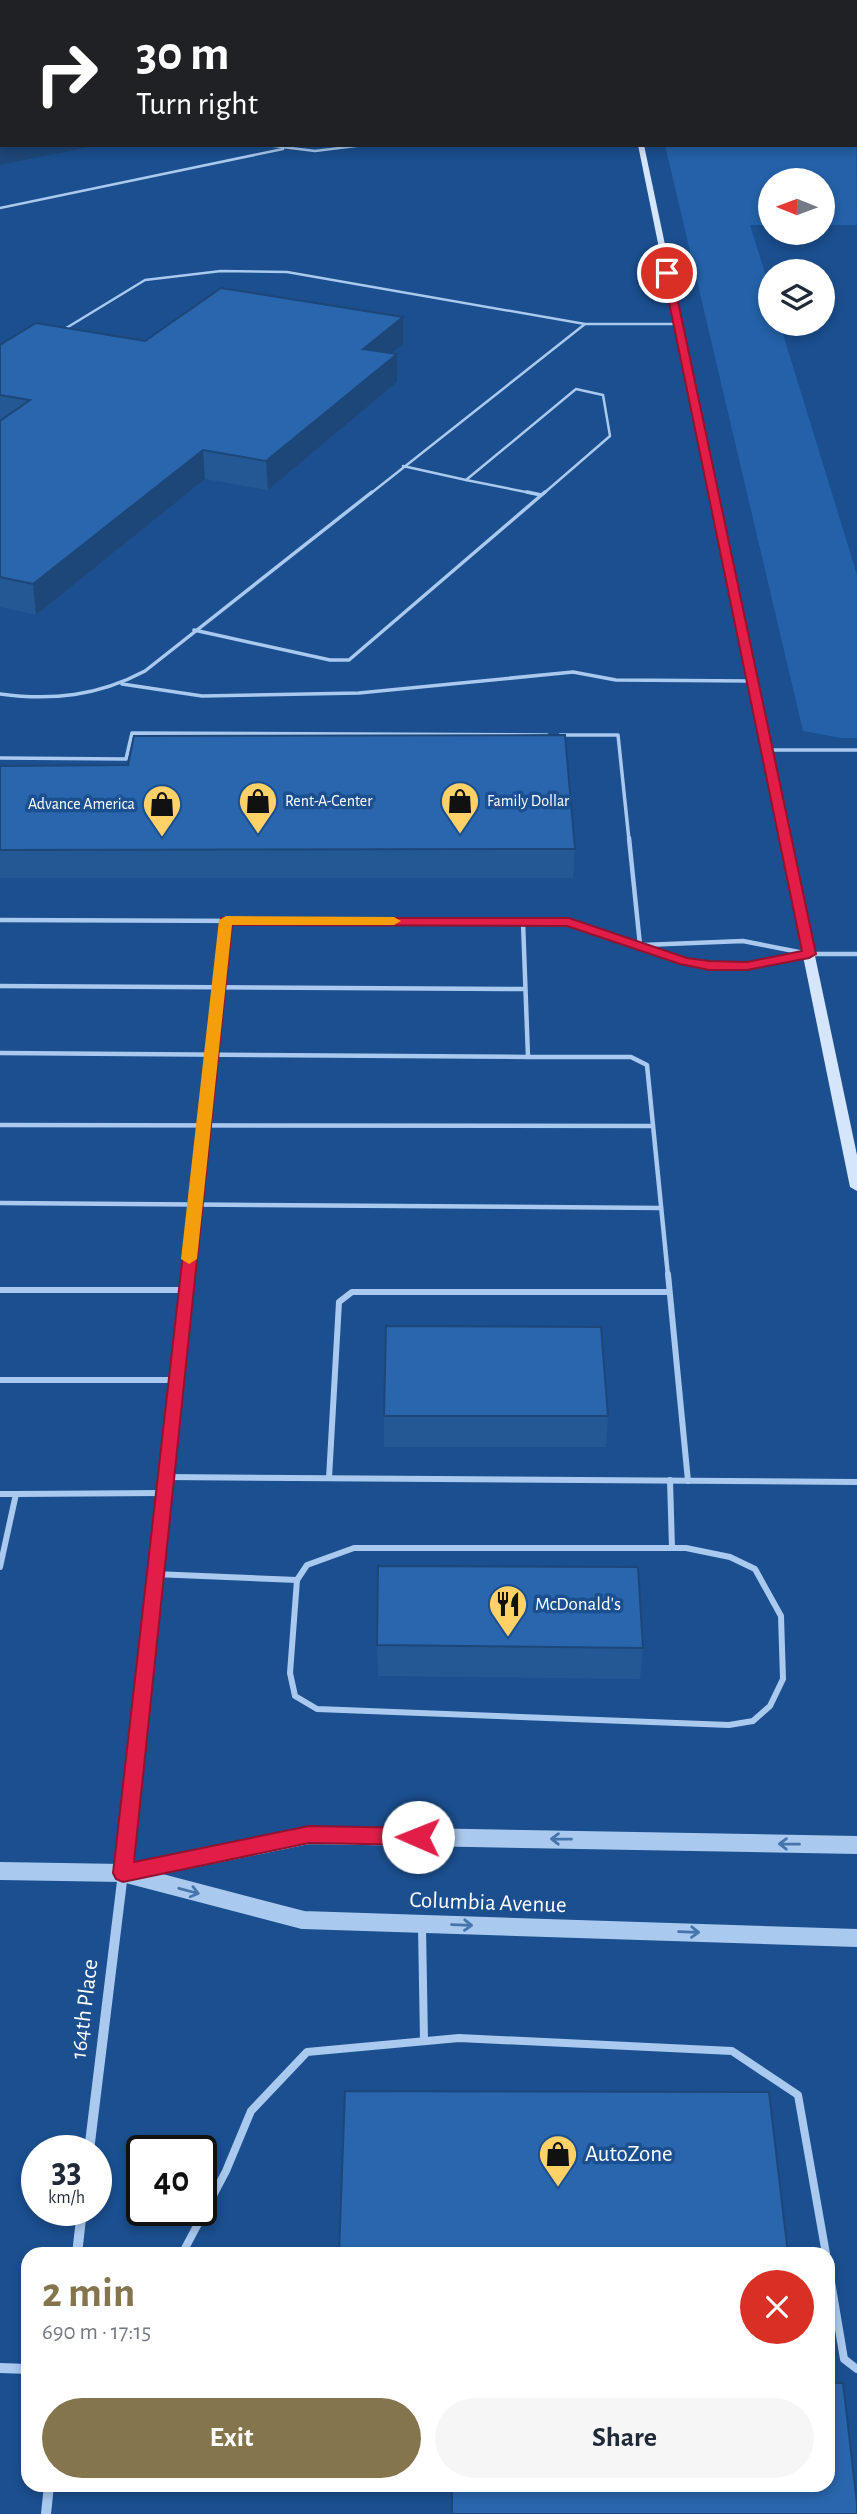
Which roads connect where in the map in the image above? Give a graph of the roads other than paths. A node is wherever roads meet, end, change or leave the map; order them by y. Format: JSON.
{"nodes":[{"id":1,"x":274,"y":147,"type":"edge"},
{"id":2,"x":345,"y":147,"type":"edge"},
{"id":3,"x":641,"y":147,"type":"edge"},
{"id":4,"x":283,"y":149,"type":"junction"},
{"id":5,"x":0,"y":208,"type":"edge"},
{"id":6,"x":585,"y":324,"type":"junction"},
{"id":7,"x":678,"y":324,"type":"junction"},
{"id":8,"x":57,"y":334,"type":"edge"},
{"id":9,"x":403,"y":466,"type":"junction"},
{"id":10,"x":466,"y":480,"type":"junction"},
{"id":11,"x":541,"y":495,"type":"junction"},
{"id":12,"x":194,"y":630,"type":"junction"},
{"id":13,"x":752,"y":681,"type":"junction"},
{"id":14,"x":122,"y":684,"type":"junction"},
{"id":15,"x":0,"y":694,"type":"edge"},
{"id":16,"x":767,"y":750,"type":"junction"},
{"id":17,"x":857,"y":750,"type":"edge"},
{"id":18,"x":0,"y":758,"type":"edge"},
{"id":19,"x":0,"y":920,"type":"edge"},
{"id":20,"x":226,"y":920,"type":"junction"},
{"id":21,"x":523,"y":922,"type":"junction"},
{"id":22,"x":640,"y":946,"type":"junction"},
{"id":23,"x":809,"y":954,"type":"junction"},
{"id":24,"x":857,"y":954,"type":"edge"},
{"id":25,"x":0,"y":986,"type":"edge"},
{"id":26,"x":218,"y":987,"type":"junction"},
{"id":27,"x":525,"y":989,"type":"junction"},
{"id":28,"x":0,"y":1053,"type":"edge"},
{"id":29,"x":211,"y":1053,"type":"junction"},
{"id":30,"x":528,"y":1056,"type":"junction"},
{"id":31,"x":0,"y":1125,"type":"edge"},
{"id":32,"x":204,"y":1126,"type":"junction"},
{"id":33,"x":653,"y":1126,"type":"junction"},
{"id":34,"x":857,"y":1187,"type":"edge"},
{"id":35,"x":0,"y":1203,"type":"edge"},
{"id":36,"x":195,"y":1203,"type":"junction"},
{"id":37,"x":661,"y":1208,"type":"junction"},
{"id":38,"x":0,"y":1290,"type":"edge"},
{"id":39,"x":186,"y":1290,"type":"junction"},
{"id":40,"x":669,"y":1292,"type":"junction"},
{"id":41,"x":0,"y":1380,"type":"edge"},
{"id":42,"x":174,"y":1380,"type":"junction"},
{"id":43,"x":164,"y":1477,"type":"junction"},
{"id":44,"x":329,"y":1478,"type":"junction"},
{"id":45,"x":670,"y":1480,"type":"junction"},
{"id":46,"x":688,"y":1481,"type":"junction"},
{"id":47,"x":857,"y":1482,"type":"edge"},
{"id":48,"x":162,"y":1493,"type":"junction"},
{"id":49,"x":0,"y":1494,"type":"edge"},
{"id":50,"x":16,"y":1494,"type":"junction"},
{"id":51,"x":672,"y":1548,"type":"junction"},
{"id":52,"x":0,"y":1567,"type":"edge"},
{"id":53,"x":154,"y":1574,"type":"junction"},
{"id":54,"x":297,"y":1580,"type":"junction"},
{"id":55,"x":857,"y":1845,"type":"edge"},
{"id":56,"x":0,"y":1871,"type":"edge"},
{"id":57,"x":123,"y":1873,"type":"junction"},
{"id":58,"x":422,"y":1924,"type":"junction"},
{"id":59,"x":857,"y":1938,"type":"edge"},
{"id":60,"x":424,"y":2041,"type":"junction"},
{"id":61,"x":91,"y":2135,"type":"edge"},
{"id":62,"x":80,"y":2226,"type":"edge"},
{"id":63,"x":78,"y":2247,"type":"edge"},
{"id":64,"x":186,"y":2247,"type":"edge"},
{"id":65,"x":825,"y":2247,"type":"edge"},
{"id":66,"x":835,"y":2306,"type":"edge"},
{"id":67,"x":0,"y":2368,"type":"edge"},
{"id":68,"x":21,"y":2369,"type":"edge"},
{"id":69,"x":857,"y":2369,"type":"edge"},
{"id":70,"x":48,"y":2492,"type":"edge"},
{"id":71,"x":46,"y":2514,"type":"edge"}],
"edges":[{"from":1,"to":4,"type":"lane"},
{"from":2,"to":4,"type":"lane"},
{"from":3,"to":7,"type":"main road"},
{"from":4,"to":5,"type":"lane"},
{"from":6,"to":7,"type":"lane"},
{"from":6,"to":8,"type":"lane"},
{"from":6,"to":9,"type":"lane"},
{"from":7,"to":13,"type":"main road"},
{"from":9,"to":10,"type":"lane"},
{"from":9,"to":12,"type":"lane"},
{"from":10,"to":11,"type":"lane"},
{"from":10,"to":11,"type":"lane"},
{"from":11,"to":12,"type":"lane"},
{"from":12,"to":14,"type":"lane"},
{"from":13,"to":14,"type":"lane"},
{"from":13,"to":16,"type":"main road"},
{"from":14,"to":15,"type":"lane"},
{"from":16,"to":17,"type":"lane"},
{"from":16,"to":23,"type":"main road"},
{"from":18,"to":22,"type":"lane"},
{"from":19,"to":20,"type":"lane"},
{"from":20,"to":21,"type":"lane"},
{"from":20,"to":26,"type":"lane"},
{"from":21,"to":22,"type":"lane"},
{"from":21,"to":27,"type":"lane"},
{"from":22,"to":23,"type":"lane"},
{"from":22,"to":23,"type":"lane"},
{"from":23,"to":24,"type":"lane"},
{"from":23,"to":34,"type":"main road"},
{"from":25,"to":26,"type":"lane"},
{"from":26,"to":27,"type":"lane"},
{"from":26,"to":29,"type":"lane"},
{"from":27,"to":30,"type":"lane"},
{"from":28,"to":29,"type":"lane"},
{"from":29,"to":30,"type":"lane"},
{"from":29,"to":32,"type":"lane"},
{"from":30,"to":33,"type":"lane"},
{"from":31,"to":32,"type":"lane"},
{"from":32,"to":33,"type":"lane"},
{"from":32,"to":36,"type":"lane"},
{"from":33,"to":37,"type":"lane"},
{"from":35,"to":36,"type":"lane"},
{"from":36,"to":37,"type":"lane"},
{"from":36,"to":39,"type":"lane"},
{"from":37,"to":40,"type":"lane"},
{"from":38,"to":39,"type":"lane"},
{"from":39,"to":42,"type":"lane"},
{"from":40,"to":44,"type":"lane"},
{"from":40,"to":46,"type":"lane"},
{"from":41,"to":42,"type":"lane"},
{"from":42,"to":43,"type":"lane"},
{"from":43,"to":44,"type":"lane"},
{"from":43,"to":48,"type":"lane"},
{"from":44,"to":45,"type":"lane"},
{"from":45,"to":46,"type":"lane"},
{"from":45,"to":51,"type":"lane"},
{"from":46,"to":47,"type":"lane"},
{"from":48,"to":50,"type":"lane"},
{"from":48,"to":53,"type":"lane"},
{"from":49,"to":50,"type":"lane"},
{"from":50,"to":52,"type":"lane"},
{"from":51,"to":54,"type":"lane"},
{"from":51,"to":54,"type":"lane"},
{"from":53,"to":54,"type":"lane"},
{"from":53,"to":57,"type":"lane"},
{"from":55,"to":57,"type":"street","name":"Columbia Avenue","one_way":true},
{"from":56,"to":57,"type":"street","name":"Columbia Avenue"},
{"from":57,"to":58,"type":"street","name":"Columbia Avenue","one_way":true},
{"from":57,"to":61,"type":"street","name":"164th Place"},
{"from":58,"to":59,"type":"street","name":"Columbia Avenue","one_way":true},
{"from":58,"to":60,"type":"lane"},
{"from":60,"to":64,"type":"lane"},
{"from":60,"to":65,"type":"lane"},
{"from":62,"to":63,"type":"street"},
{"from":66,"to":69,"type":"lane"},
{"from":67,"to":68,"type":"street"},
{"from":70,"to":71,"type":"street"}]}
